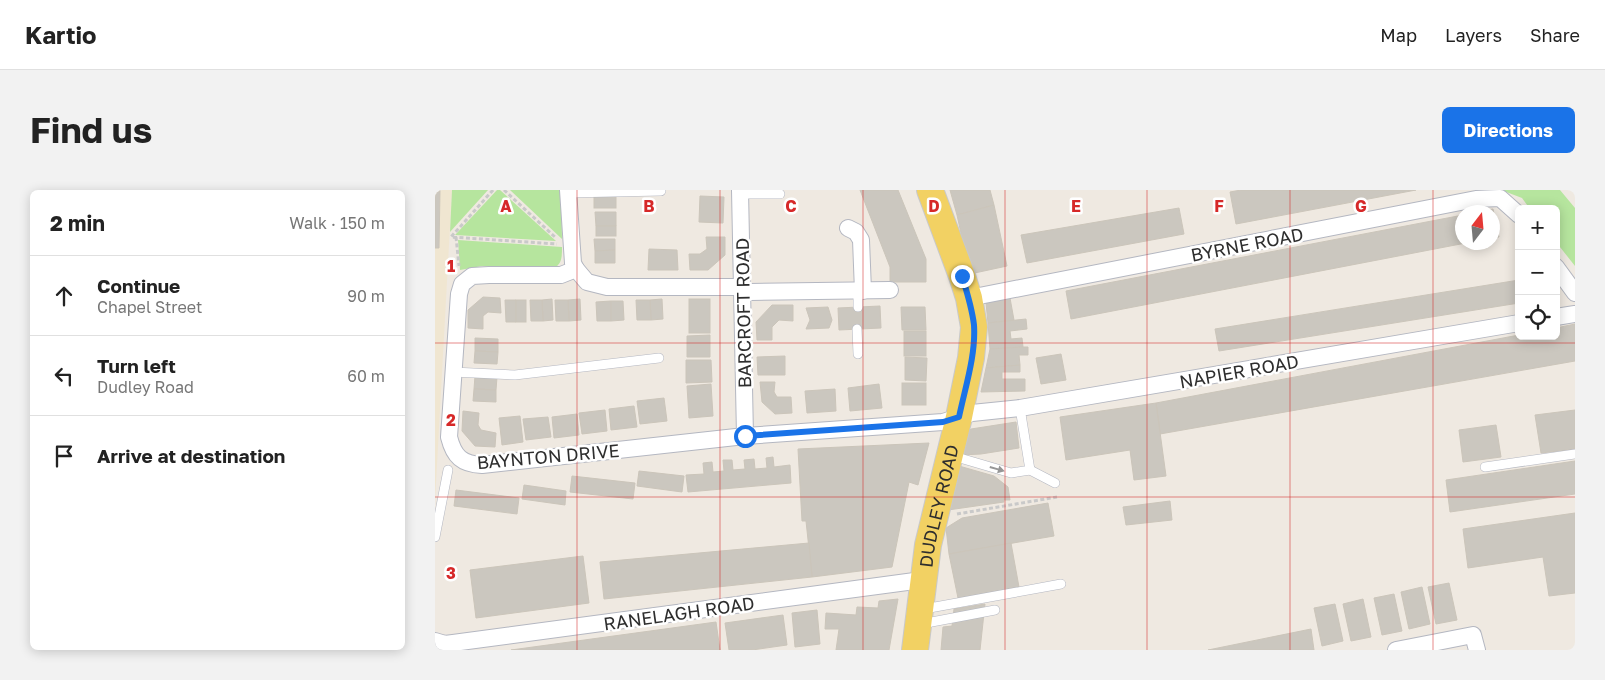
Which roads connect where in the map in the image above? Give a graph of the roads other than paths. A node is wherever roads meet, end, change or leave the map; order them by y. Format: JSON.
{"nodes":[{"id":1,"x":930,"y":190,"type":"edge"},
{"id":2,"x":661,"y":191,"type":"dead end"},
{"id":3,"x":568,"y":192,"type":"edge"},
{"id":4,"x":740,"y":192,"type":"edge"},
{"id":5,"x":780,"y":194,"type":"dead end"},
{"id":6,"x":1515,"y":211,"type":"edge"},
{"id":7,"x":848,"y":228,"type":"dead end"},
{"id":8,"x":576,"y":269,"type":"junction"},
{"id":9,"x":1560,"y":272,"type":"edge"},
{"id":10,"x":742,"y":290,"type":"junction"},
{"id":11,"x":890,"y":290,"type":"dead end"},
{"id":12,"x":1575,"y":293,"type":"edge"},
{"id":13,"x":859,"y":296,"type":"junction"},
{"id":14,"x":969,"y":298,"type":"junction"},
{"id":15,"x":1575,"y":314,"type":"edge"},
{"id":16,"x":1560,"y":316,"type":"edge"},
{"id":17,"x":1515,"y":325,"type":"edge"},
{"id":18,"x":857,"y":329,"type":"dead end"},
{"id":19,"x":858,"y":354,"type":"dead end"},
{"id":20,"x":659,"y":358,"type":"dead end"},
{"id":21,"x":453,"y":372,"type":"junction"},
{"id":22,"x":1021,"y":408,"type":"junction"},
{"id":23,"x":959,"y":417,"type":"junction"},
{"id":24,"x":745,"y":436,"type":"junction"},
{"id":25,"x":1575,"y":454,"type":"edge"},
{"id":26,"x":950,"y":455,"type":"junction"},
{"id":27,"x":1485,"y":467,"type":"dead end"},
{"id":28,"x":448,"y":470,"type":"dead end"},
{"id":29,"x":1030,"y":470,"type":"junction"},
{"id":30,"x":1055,"y":483,"type":"dead end"},
{"id":31,"x":435,"y":537,"type":"edge"},
{"id":32,"x":923,"y":580,"type":"junction"},
{"id":33,"x":1061,"y":584,"type":"dead end"},
{"id":34,"x":995,"y":610,"type":"dead end"},
{"id":35,"x":918,"y":617,"type":"junction"},
{"id":36,"x":435,"y":641,"type":"edge"},
{"id":37,"x":915,"y":650,"type":"edge"},
{"id":38,"x":1396,"y":650,"type":"edge"},
{"id":39,"x":1477,"y":650,"type":"edge"}],
"edges":[{"from":1,"to":14,"type":"main road","name":"DUDLEY ROAD"},
{"from":2,"to":3,"type":"lane"},
{"from":3,"to":8,"type":"street"},
{"from":4,"to":5,"type":"lane"},
{"from":4,"to":10,"type":"street","name":"BARCROFT ROAD"},
{"from":6,"to":14,"type":"street","name":"BYRNE ROAD"},
{"from":7,"to":13,"type":"street"},
{"from":8,"to":10,"type":"street"},
{"from":8,"to":21,"type":"street","name":"BAYNTON DRIVE"},
{"from":9,"to":12,"type":"street"},
{"from":10,"to":13,"type":"street"},
{"from":10,"to":24,"type":"street","name":"BARCROFT ROAD"},
{"from":11,"to":13,"type":"street"},
{"from":14,"to":23,"type":"main road","name":"DUDLEY ROAD"},
{"from":15,"to":16,"type":"street"},
{"from":17,"to":22,"type":"street","name":"NAPIER ROAD"},
{"from":18,"to":19,"type":"lane"},
{"from":20,"to":21,"type":"lane"},
{"from":21,"to":24,"type":"street","name":"BAYNTON DRIVE"},
{"from":22,"to":23,"type":"street","name":"NAPIER ROAD"},
{"from":22,"to":29,"type":"lane"},
{"from":23,"to":24,"type":"street","name":"BAYNTON DRIVE"},
{"from":23,"to":26,"type":"main road","name":"DUDLEY ROAD"},
{"from":25,"to":27,"type":"lane"},
{"from":26,"to":29,"type":"lane","one_way":true},
{"from":26,"to":32,"type":"main road","name":"DUDLEY ROAD"},
{"from":28,"to":31,"type":"lane"},
{"from":29,"to":30,"type":"lane"},
{"from":32,"to":35,"type":"main road","name":"DUDLEY ROAD"},
{"from":32,"to":36,"type":"street","name":"RANELAGH ROAD"},
{"from":33,"to":35,"type":"lane"},
{"from":34,"to":35,"type":"lane"},
{"from":35,"to":37,"type":"main road","name":"DUDLEY ROAD"},
{"from":38,"to":39,"type":"street"}]}
